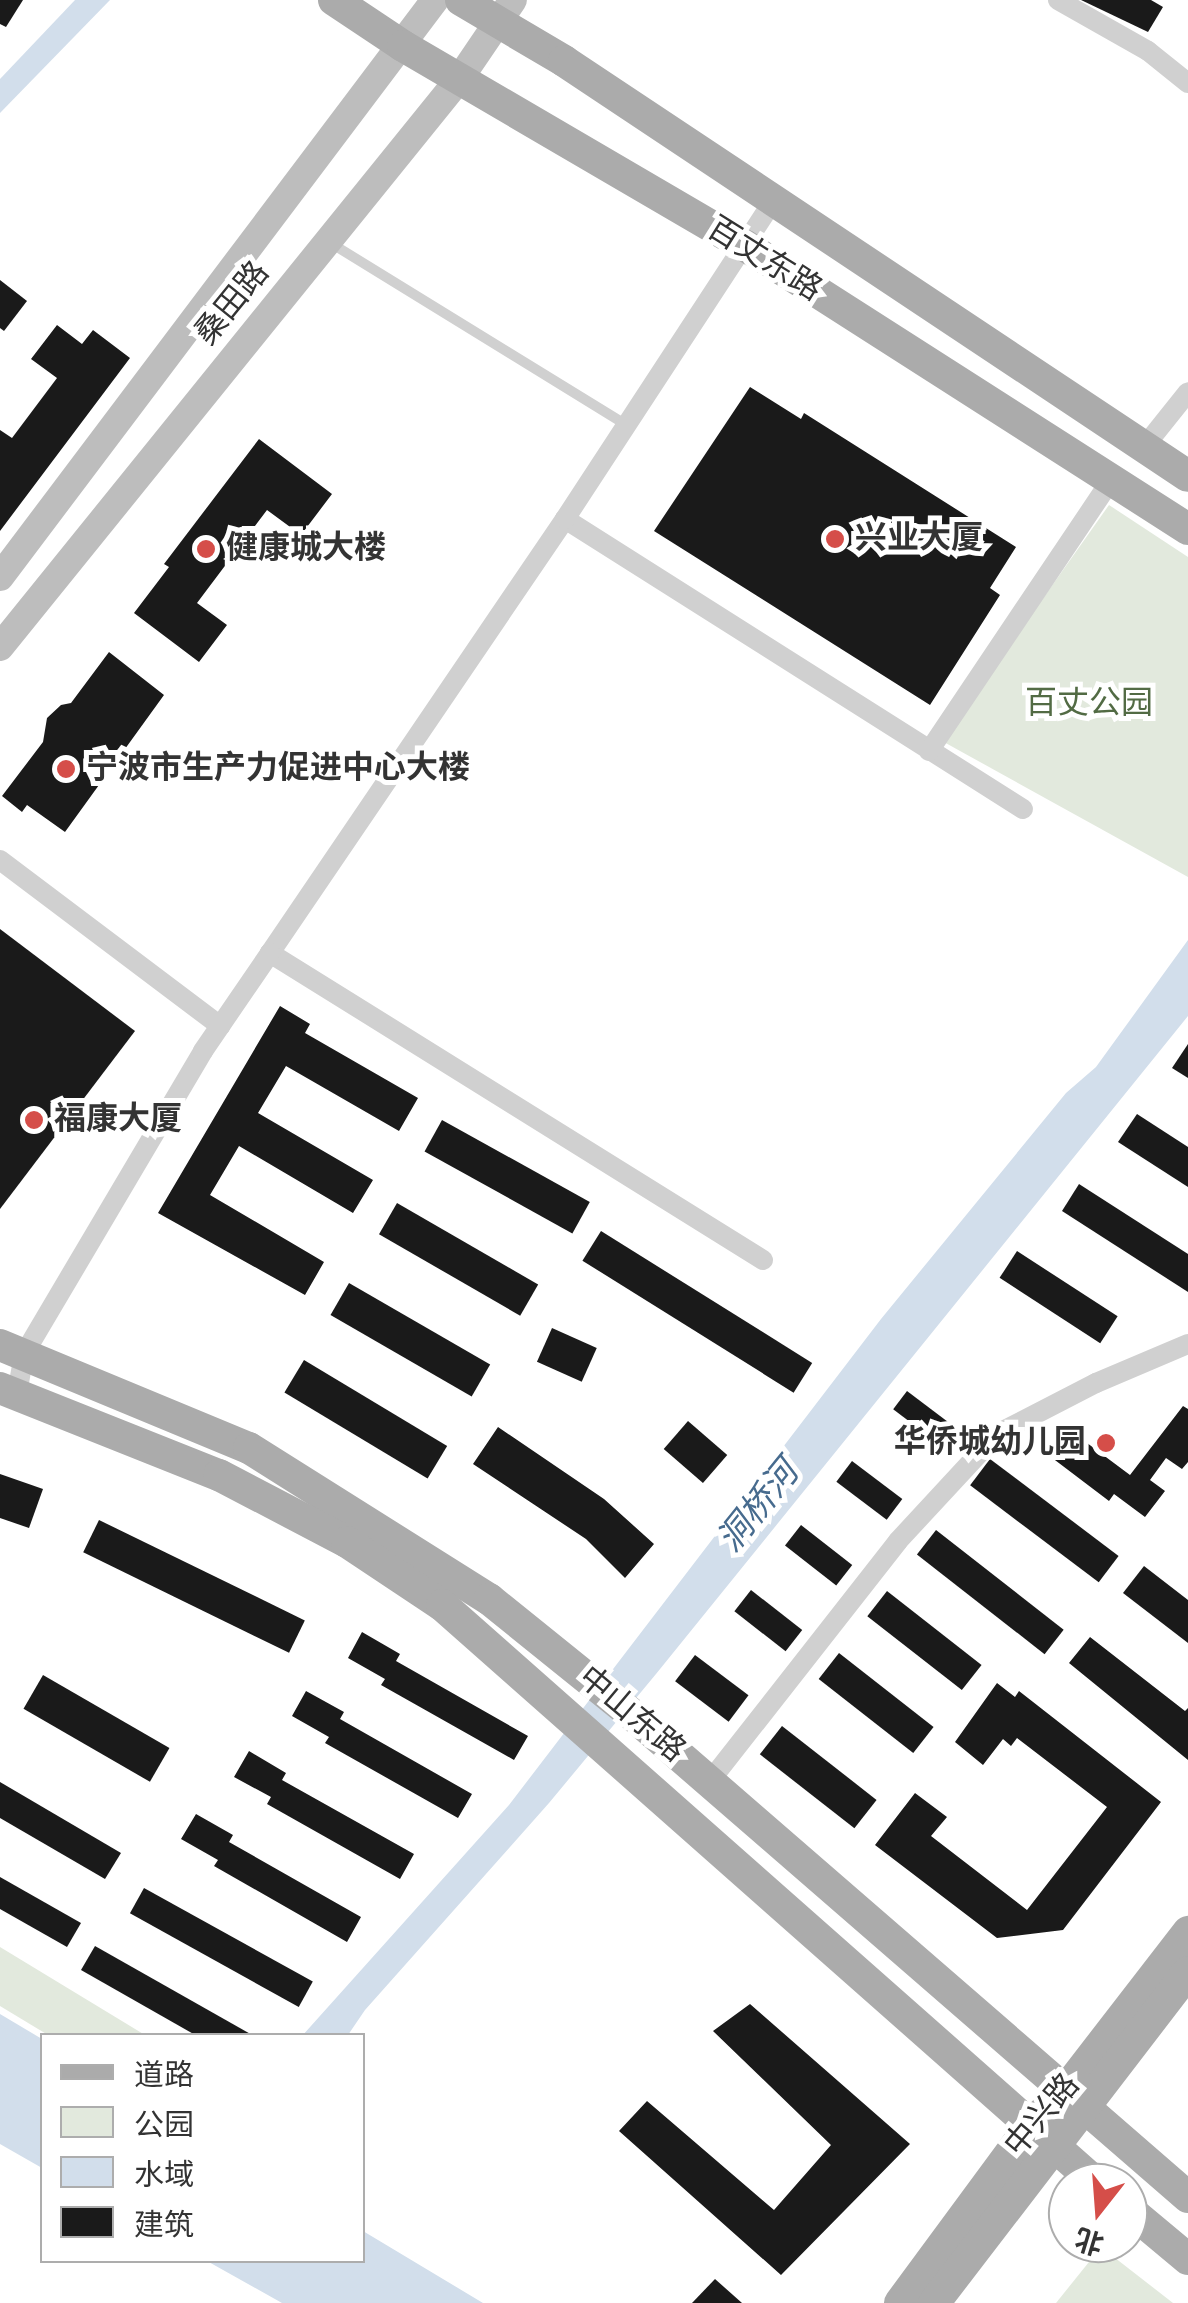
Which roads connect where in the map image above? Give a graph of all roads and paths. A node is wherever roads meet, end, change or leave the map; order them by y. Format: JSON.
{"nodes":[{"id":1,"x":334,"y":0,"type":"edge"},
{"id":2,"x":436,"y":0,"type":"edge"},
{"id":3,"x":461,"y":0,"type":"edge"},
{"id":4,"x":1058,"y":0,"type":"edge"},
{"id":5,"x":506,"y":11,"type":"edge"},
{"id":6,"x":404,"y":46,"type":"junction"},
{"id":7,"x":460,"y":78,"type":"junction"},
{"id":8,"x":1188,"y":83,"type":"edge"},
{"id":9,"x":774,"y":200,"type":"junction"},
{"id":10,"x":328,"y":242,"type":"junction"},
{"id":11,"x":744,"y":245,"type":"junction"},
{"id":12,"x":1188,"y":392,"type":"edge"},
{"id":13,"x":626,"y":426,"type":"junction"},
{"id":14,"x":1144,"y":447,"type":"junction"},
{"id":15,"x":1188,"y":476,"type":"edge"},
{"id":16,"x":1111,"y":480,"type":"junction"},
{"id":17,"x":565,"y":519,"type":"junction"},
{"id":18,"x":1188,"y":529,"type":"edge"},
{"id":19,"x":0,"y":577,"type":"edge"},
{"id":20,"x":0,"y":647,"type":"edge"},
{"id":21,"x":929,"y":751,"type":"junction"},
{"id":22,"x":1023,"y":809,"type":"dead end"},
{"id":23,"x":0,"y":860,"type":"edge"},
{"id":24,"x":270,"y":953,"type":"junction"},
{"id":25,"x":220,"y":1026,"type":"junction"},
{"id":26,"x":764,"y":1260,"type":"dead end"},
{"id":27,"x":1188,"y":1344,"type":"edge"},
{"id":28,"x":12,"y":1349,"type":"edge"},
{"id":29,"x":8,"y":1391,"type":"edge"},
{"id":30,"x":710,"y":1781,"type":"junction"},
{"id":31,"x":1188,"y":1932,"type":"edge"},
{"id":32,"x":1188,"y":1972,"type":"edge"},
{"id":33,"x":1075,"y":2098,"type":"junction"},
{"id":34,"x":1042,"y":2135,"type":"junction"},
{"id":35,"x":1074,"y":2163,"type":"edge"},
{"id":36,"x":1188,"y":2197,"type":"edge"},
{"id":37,"x":1148,"y":2227,"type":"edge"},
{"id":38,"x":1188,"y":2260,"type":"edge"},
{"id":39,"x":900,"y":2303,"type":"edge"},
{"id":40,"x":934,"y":2303,"type":"edge"}],
"edges":[{"from":1,"to":6,"type":"main road","name":"百丈东路"},
{"from":2,"to":6,"type":"main road","name":"桑田路"},
{"from":3,"to":5,"type":"main road","name":"百丈东路"},
{"from":4,"to":8,"type":"street"},
{"from":5,"to":7,"type":"main road","name":"桑田路"},
{"from":5,"to":9,"type":"main road","name":"百丈东路"},
{"from":6,"to":7,"type":"main road","name":"百丈东路"},
{"from":6,"to":19,"type":"main road","name":"桑田路"},
{"from":7,"to":10,"type":"main road","name":"桑田路"},
{"from":7,"to":11,"type":"main road","name":"百丈东路"},
{"from":9,"to":11,"type":"street"},
{"from":9,"to":14,"type":"main road","name":"百丈东路"},
{"from":10,"to":13,"type":"lane"},
{"from":10,"to":20,"type":"main road","name":"桑田路"},
{"from":11,"to":13,"type":"street"},
{"from":11,"to":16,"type":"main road","name":"百丈东路"},
{"from":12,"to":14,"type":"street"},
{"from":13,"to":17,"type":"street"},
{"from":14,"to":15,"type":"main road","name":"百丈东路"},
{"from":16,"to":18,"type":"main road","name":"百丈东路"},
{"from":16,"to":21,"type":"street"},
{"from":17,"to":21,"type":"street"},
{"from":17,"to":24,"type":"street"},
{"from":21,"to":22,"type":"street"},
{"from":23,"to":25,"type":"street"},
{"from":24,"to":25,"type":"street"},
{"from":24,"to":26,"type":"street"},
{"from":25,"to":28,"type":"street"},
{"from":27,"to":30,"type":"street"},
{"from":28,"to":29,"type":"street"},
{"from":28,"to":30,"type":"main road","name":"中山东路"},
{"from":29,"to":34,"type":"main road","name":"中山东路"},
{"from":30,"to":33,"type":"main road","name":"中山东路"},
{"from":31,"to":33,"type":"main road","name":"中兴路"},
{"from":32,"to":33,"type":"main road","name":"中兴路"},
{"from":33,"to":34,"type":"main road","name":"中兴路"},
{"from":33,"to":36,"type":"main road","name":"中山东路"},
{"from":34,"to":35,"type":"main road","name":"中山东路"},
{"from":34,"to":39,"type":"main road","name":"中兴路"},
{"from":34,"to":40,"type":"main road","name":"中兴路"},
{"from":37,"to":38,"type":"main road"}]}
